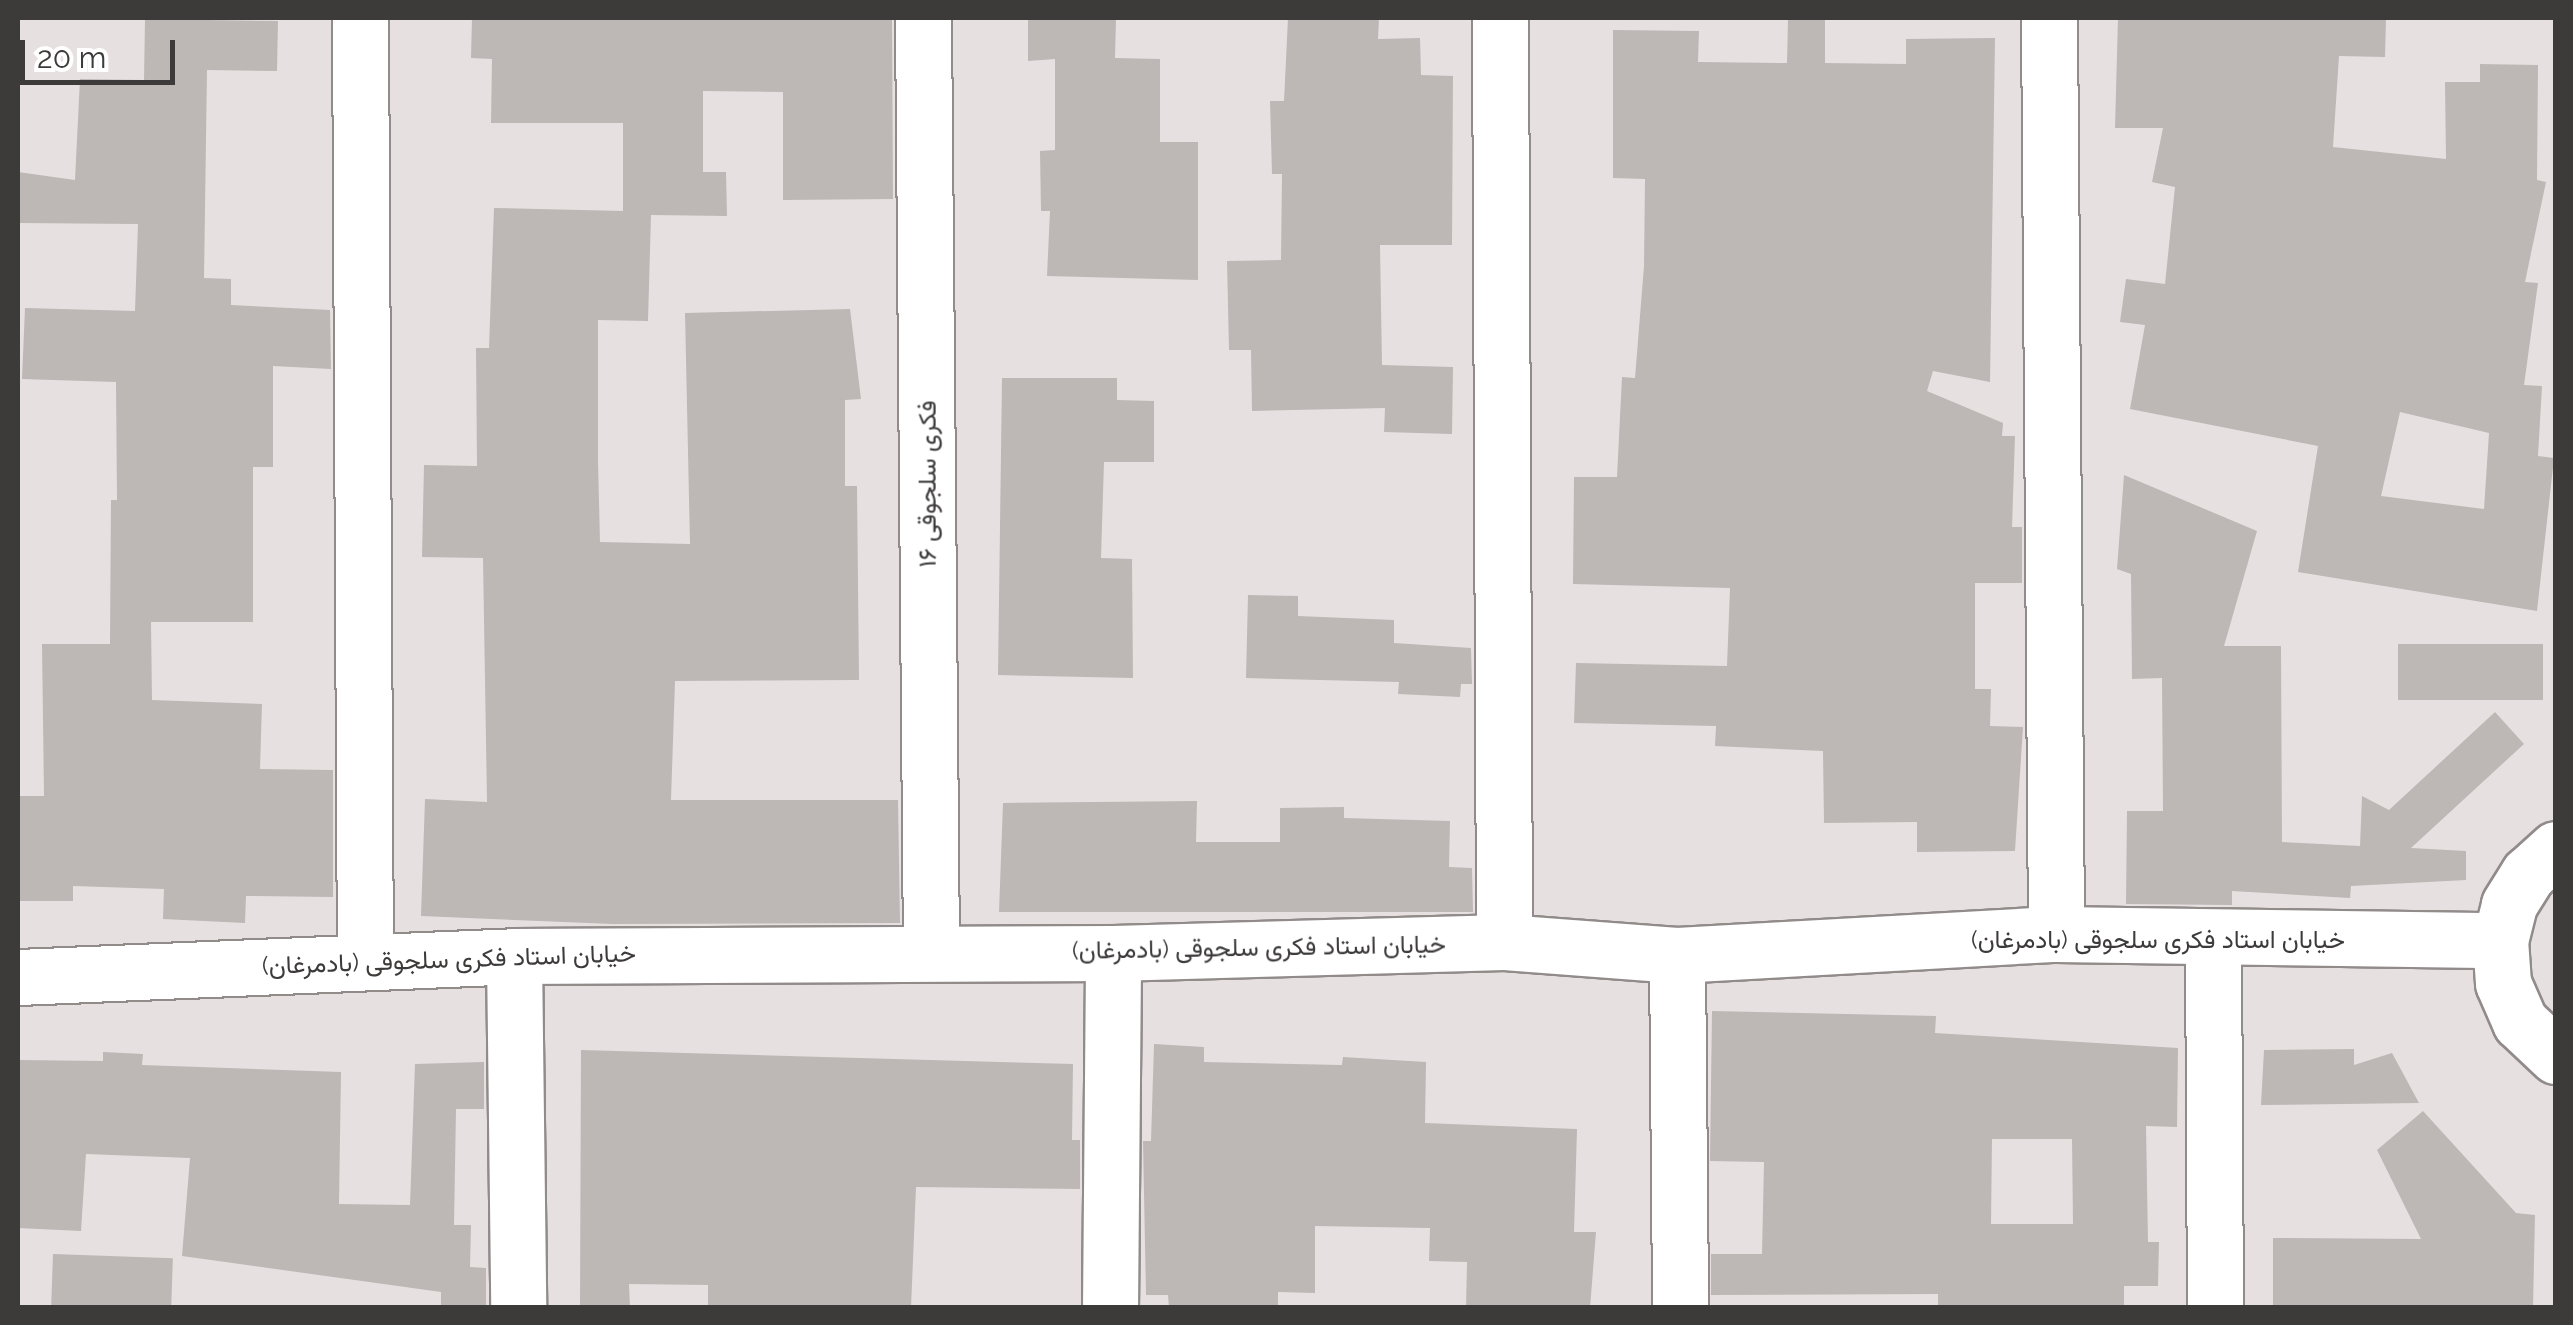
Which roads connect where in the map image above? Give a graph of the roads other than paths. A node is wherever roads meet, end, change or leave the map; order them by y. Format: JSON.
{"nodes":[{"id":1,"x":360,"y":18,"type":"edge"},
{"id":2,"x":924,"y":18,"type":"edge"},
{"id":3,"x":1500,"y":18,"type":"edge"},
{"id":4,"x":2049,"y":18,"type":"edge"},
{"id":5,"x":2556,"y":849,"type":"edge"},
{"id":6,"x":2056,"y":934,"type":"junction"},
{"id":7,"x":2213,"y":937,"type":"junction"},
{"id":8,"x":2500,"y":940,"type":"junction"},
{"id":9,"x":1504,"y":942,"type":"junction"},
{"id":10,"x":931,"y":950,"type":"junction"},
{"id":11,"x":1113,"y":953,"type":"junction"},
{"id":12,"x":1677,"y":955,"type":"junction"},
{"id":13,"x":514,"y":956,"type":"junction"},
{"id":14,"x":365,"y":958,"type":"junction"},
{"id":15,"x":18,"y":977,"type":"edge"},
{"id":16,"x":2556,"y":1056,"type":"edge"},
{"id":17,"x":518,"y":1308,"type":"edge"},
{"id":18,"x":1110,"y":1308,"type":"edge"},
{"id":19,"x":1680,"y":1308,"type":"edge"},
{"id":20,"x":2215,"y":1308,"type":"edge"}],
"edges":[{"from":1,"to":14,"type":"street"},
{"from":2,"to":10,"type":"street","name":"فکری سلجوقی ۱۶"},
{"from":3,"to":9,"type":"street"},
{"from":4,"to":6,"type":"street"},
{"from":5,"to":8,"type":"street"},
{"from":6,"to":7,"type":"street","name":"خیابان استاد فکری سلجوقی (بادمرغان)"},
{"from":6,"to":12,"type":"street","name":"خیابان استاد فکری سلجوقی (بادمرغان)"},
{"from":7,"to":8,"type":"street","name":"خیابان استاد فکری سلجوقی (بادمرغان)"},
{"from":7,"to":20,"type":"street"},
{"from":8,"to":16,"type":"street"},
{"from":9,"to":11,"type":"street","name":"خیابان استاد فکری سلجوقی (بادمرغان)"},
{"from":9,"to":12,"type":"street","name":"خیابان استاد فکری سلجوقی (بادمرغان)"},
{"from":10,"to":11,"type":"street","name":"خیابان استاد فکری سلجوقی (بادمرغان)"},
{"from":10,"to":13,"type":"street","name":"خیابان استاد فکری سلجوقی (بادمرغان)"},
{"from":11,"to":18,"type":"street"},
{"from":12,"to":19,"type":"street"},
{"from":13,"to":14,"type":"street","name":"خیابان استاد فکری سلجوقی (بادمرغان)"},
{"from":13,"to":17,"type":"street"},
{"from":14,"to":15,"type":"street","name":"خیابان استاد فکری سلجوقی (بادمرغان)"}]}
